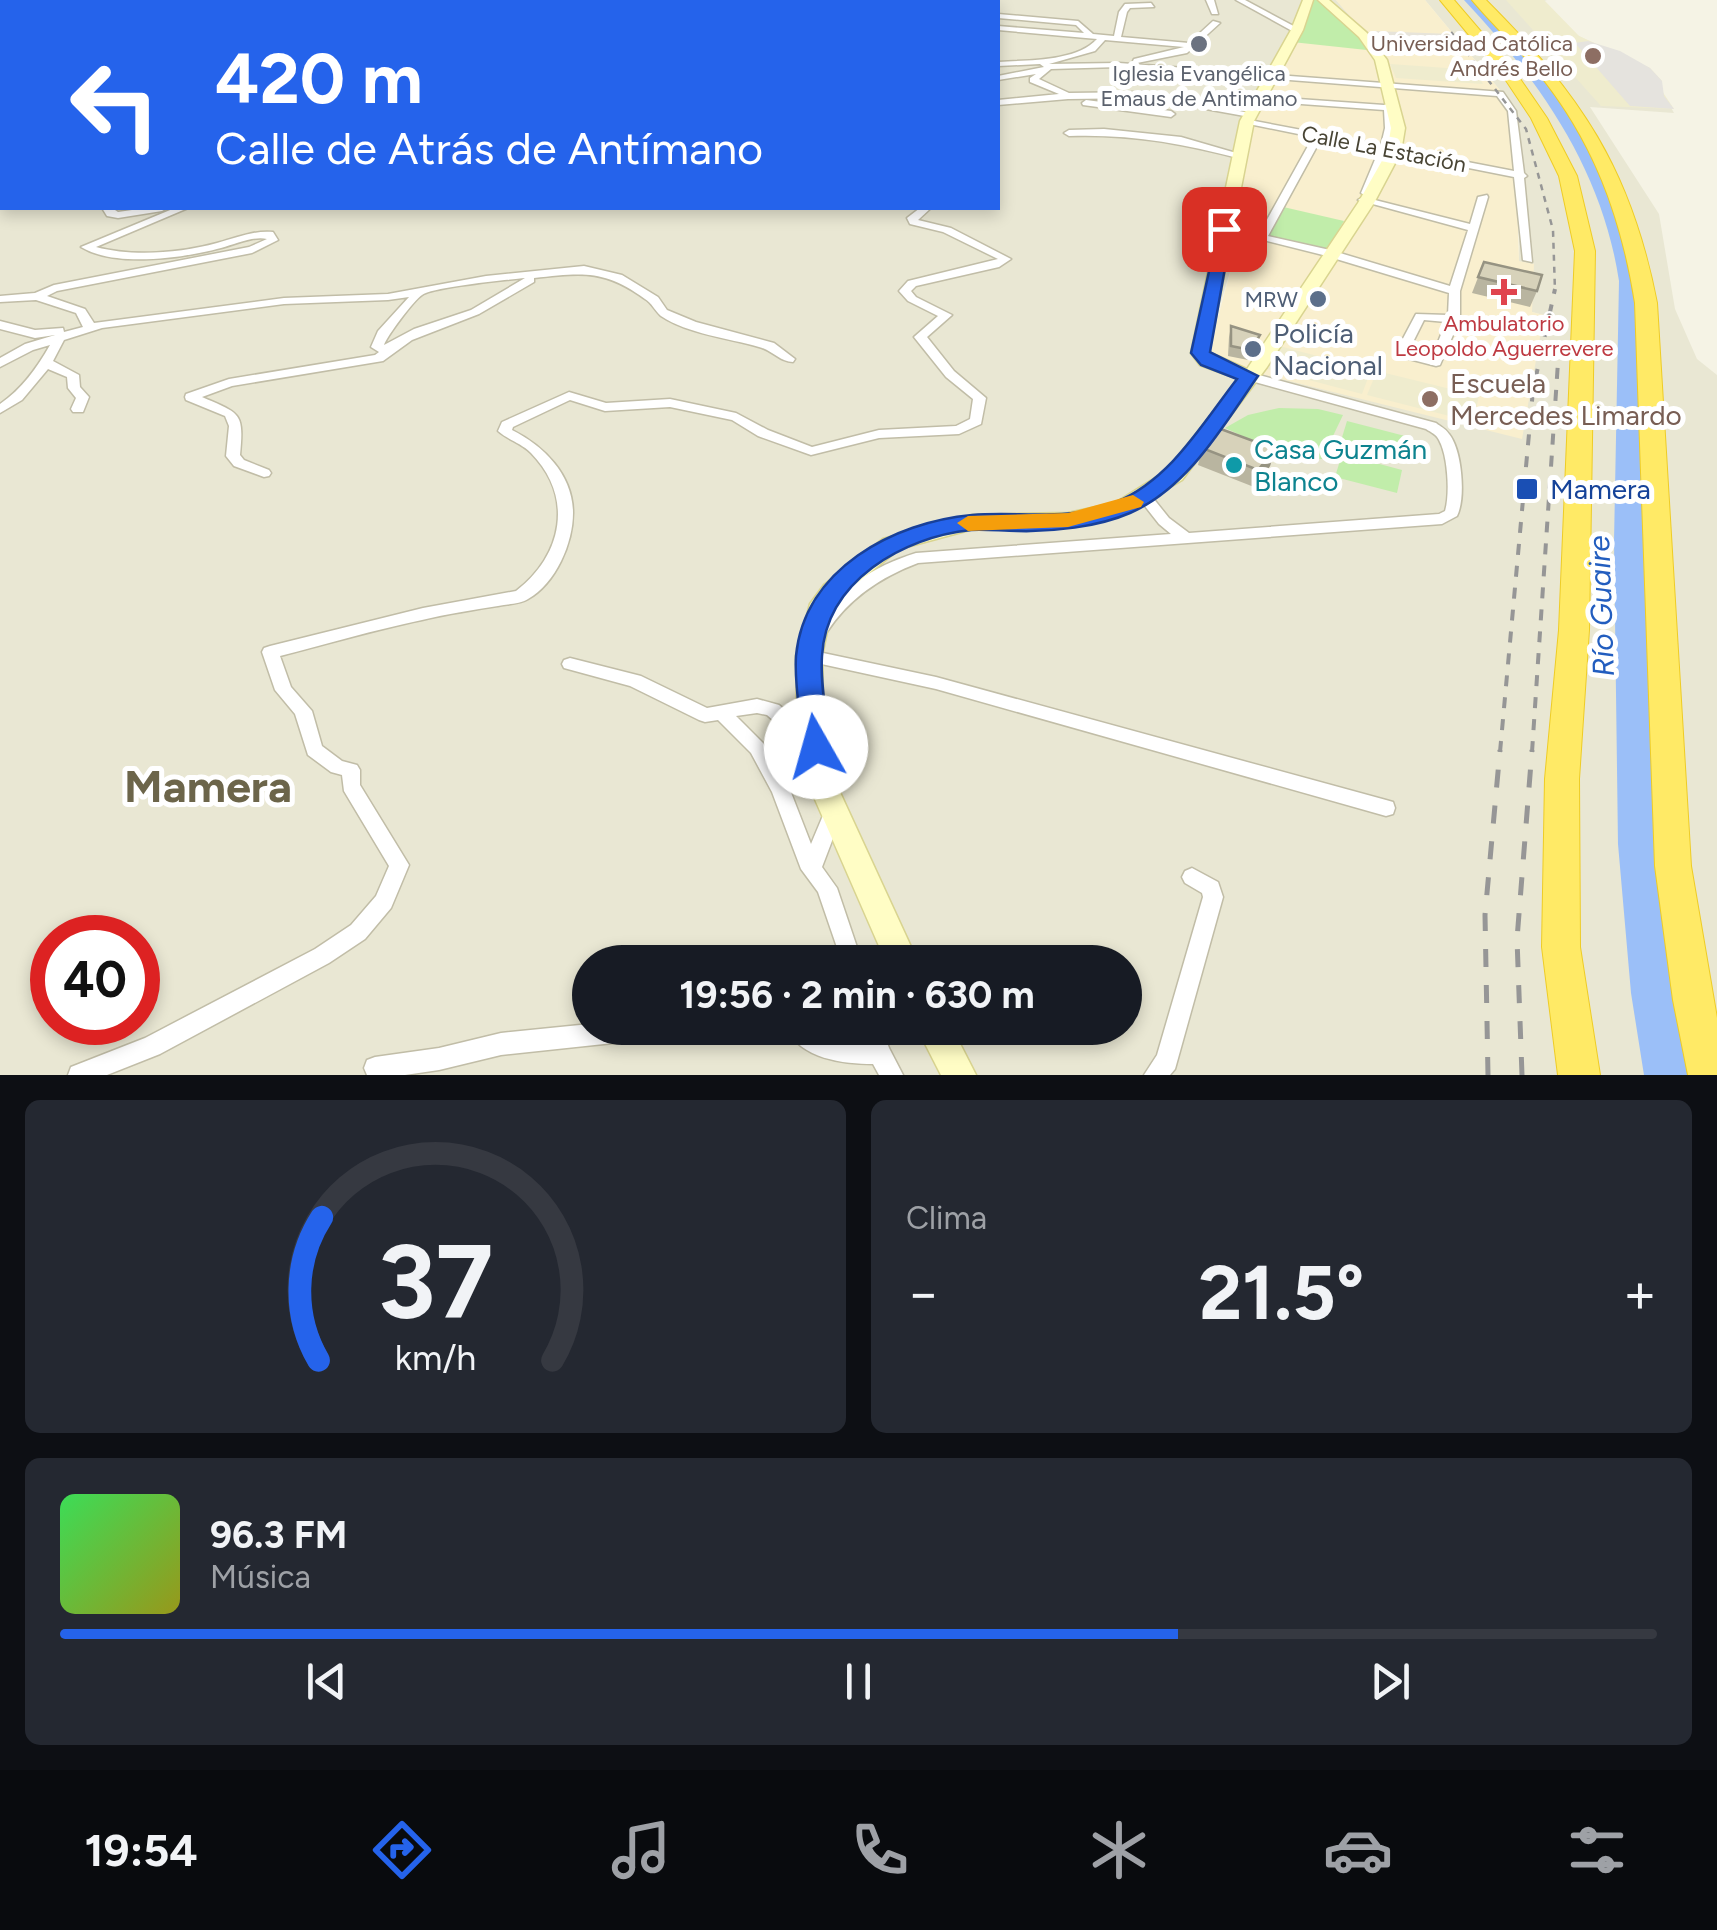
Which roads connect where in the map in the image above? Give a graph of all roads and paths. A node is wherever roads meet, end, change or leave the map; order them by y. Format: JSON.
{"nodes":[{"id":1,"x":1210,"y":0,"type":"edge"},
{"id":2,"x":1240,"y":0,"type":"edge"},
{"id":3,"x":1309,"y":0,"type":"edge"},
{"id":4,"x":1323,"y":0,"type":"edge"},
{"id":5,"x":1439,"y":0,"type":"edge"},
{"id":6,"x":1448,"y":0,"type":"edge"},
{"id":7,"x":1479,"y":0,"type":"edge"},
{"id":8,"x":1151,"y":5,"type":"dead end"},
{"id":9,"x":1000,"y":16,"type":"edge"},
{"id":10,"x":1000,"y":28,"type":"edge"},
{"id":11,"x":1297,"y":30,"type":"junction"},
{"id":12,"x":1474,"y":32,"type":"junction"},
{"id":13,"x":1090,"y":35,"type":"junction"},
{"id":14,"x":1103,"y":38,"type":"junction"},
{"id":15,"x":1117,"y":38,"type":"junction"},
{"id":16,"x":1190,"y":45,"type":"junction"},
{"id":17,"x":1000,"y":64,"type":"edge"},
{"id":18,"x":1120,"y":65,"type":"junction"},
{"id":19,"x":1046,"y":66,"type":"junction"},
{"id":20,"x":1270,"y":76,"type":"junction"},
{"id":21,"x":1000,"y":78,"type":"edge"},
{"id":22,"x":1033,"y":80,"type":"junction"},
{"id":23,"x":1384,"y":84,"type":"junction"},
{"id":24,"x":1000,"y":86,"type":"edge"},
{"id":25,"x":1068,"y":96,"type":"junction"},
{"id":26,"x":1037,"y":98,"type":"junction"},
{"id":27,"x":1258,"y":98,"type":"junction"},
{"id":28,"x":1000,"y":103,"type":"edge"},
{"id":29,"x":1388,"y":108,"type":"junction"},
{"id":30,"x":1172,"y":114,"type":"dead end"},
{"id":31,"x":1248,"y":118,"type":"junction"},
{"id":32,"x":1069,"y":134,"type":"dead end"},
{"id":33,"x":1318,"y":136,"type":"junction"},
{"id":34,"x":1389,"y":151,"type":"junction"},
{"id":35,"x":1238,"y":155,"type":"junction"},
{"id":36,"x":1522,"y":176,"type":"junction"},
{"id":37,"x":1483,"y":197,"type":"dead end"},
{"id":38,"x":1364,"y":202,"type":"junction"},
{"id":39,"x":109,"y":210,"type":"edge"},
{"id":40,"x":149,"y":210,"type":"edge"},
{"id":41,"x":177,"y":210,"type":"edge"},
{"id":42,"x":922,"y":210,"type":"edge"},
{"id":43,"x":1474,"y":228,"type":"junction"},
{"id":44,"x":1224,"y":229,"type":"junction"},
{"id":45,"x":1262,"y":238,"type":"junction"},
{"id":46,"x":1329,"y":253,"type":"junction"},
{"id":47,"x":1528,"y":260,"type":"dead end"},
{"id":48,"x":537,"y":274,"type":"junction"},
{"id":49,"x":1454,"y":291,"type":"junction"},
{"id":50,"x":418,"y":292,"type":"junction"},
{"id":51,"x":37,"y":296,"type":"junction"},
{"id":52,"x":0,"y":299,"type":"edge"},
{"id":53,"x":1454,"y":319,"type":"junction"},
{"id":54,"x":0,"y":325,"type":"edge"},
{"id":55,"x":90,"y":328,"type":"junction"},
{"id":56,"x":65,"y":336,"type":"junction"},
{"id":57,"x":387,"y":351,"type":"junction"},
{"id":58,"x":789,"y":360,"type":"dead end"},
{"id":59,"x":46,"y":362,"type":"junction"},
{"id":60,"x":0,"y":363,"type":"edge"},
{"id":61,"x":1246,"y":375,"type":"junction"},
{"id":62,"x":0,"y":409,"type":"edge"},
{"id":63,"x":78,"y":409,"type":"dead end"},
{"id":64,"x":264,"y":474,"type":"dead end"},
{"id":65,"x":1144,"y":496,"type":"junction"},
{"id":66,"x":1187,"y":539,"type":"junction"},
{"id":67,"x":811,"y":648,"type":"junction"},
{"id":68,"x":570,"y":664,"type":"dead end"},
{"id":69,"x":721,"y":712,"type":"junction"},
{"id":70,"x":816,"y":747,"type":"junction"},
{"id":71,"x":1386,"y":808,"type":"dead end"},
{"id":72,"x":834,"y":811,"type":"junction"},
{"id":73,"x":812,"y":868,"type":"junction"},
{"id":74,"x":1192,"y":876,"type":"dead end"},
{"id":75,"x":846,"y":945,"type":"edge"},
{"id":76,"x":894,"y":945,"type":"edge"},
{"id":77,"x":572,"y":1036,"type":"edge"},
{"id":78,"x":817,"y":1045,"type":"edge"},
{"id":79,"x":876,"y":1045,"type":"edge"},
{"id":80,"x":943,"y":1045,"type":"edge"},
{"id":81,"x":879,"y":1053,"type":"junction"},
{"id":82,"x":375,"y":1068,"type":"dead end"},
{"id":83,"x":78,"y":1075,"type":"edge"},
{"id":84,"x":892,"y":1075,"type":"edge"},
{"id":85,"x":959,"y":1075,"type":"edge"},
{"id":86,"x":1155,"y":1075,"type":"edge"},
{"id":87,"x":1579,"y":1075,"type":"edge"},
{"id":88,"x":1708,"y":1075,"type":"edge"}],
"edges":[{"from":1,"to":16,"type":"street"},
{"from":2,"to":11,"type":"street"},
{"from":3,"to":11,"type":"street"},
{"from":4,"to":23,"type":"street"},
{"from":5,"to":12,"type":"highway"},
{"from":6,"to":12,"type":"highway"},
{"from":7,"to":88,"type":"highway"},
{"from":8,"to":15,"type":"street"},
{"from":9,"to":13,"type":"street"},
{"from":10,"to":13,"type":"street"},
{"from":11,"to":20,"type":"street"},
{"from":12,"to":87,"type":"highway"},
{"from":13,"to":14,"type":"street"},
{"from":14,"to":15,"type":"street"},
{"from":14,"to":19,"type":"street"},
{"from":15,"to":16,"type":"street"},
{"from":16,"to":18,"type":"street"},
{"from":17,"to":19,"type":"street"},
{"from":18,"to":19,"type":"street"},
{"from":18,"to":20,"type":"street"},
{"from":19,"to":21,"type":"street"},
{"from":19,"to":22,"type":"street"},
{"from":20,"to":23,"type":"street"},
{"from":20,"to":27,"type":"street"},
{"from":22,"to":24,"type":"street"},
{"from":22,"to":25,"type":"street"},
{"from":23,"to":29,"type":"street"},
{"from":23,"to":34,"type":"street"},
{"from":23,"to":36,"type":"street"},
{"from":25,"to":26,"type":"street","name":"Calle La Estación"},
{"from":25,"to":31,"type":"street","name":"Calle La Estación"},
{"from":26,"to":28,"type":"street"},
{"from":26,"to":30,"type":"street"},
{"from":27,"to":29,"type":"street"},
{"from":27,"to":31,"type":"street"},
{"from":29,"to":34,"type":"street"},
{"from":31,"to":33,"type":"street","name":"Calle La Estación"},
{"from":31,"to":35,"type":"street"},
{"from":32,"to":35,"type":"street"},
{"from":33,"to":34,"type":"street","name":"Calle La Estación"},
{"from":33,"to":45,"type":"street"},
{"from":34,"to":36,"type":"street","name":"Calle La Estación"},
{"from":34,"to":38,"type":"street"},
{"from":35,"to":44,"type":"street"},
{"from":36,"to":47,"type":"street"},
{"from":37,"to":43,"type":"street"},
{"from":38,"to":43,"type":"street"},
{"from":38,"to":46,"type":"street"},
{"from":39,"to":40,"type":"street"},
{"from":41,"to":51,"type":"street"},
{"from":42,"to":83,"type":"street"},
{"from":43,"to":49,"type":"street"},
{"from":44,"to":45,"type":"street"},
{"from":44,"to":61,"type":"street"},
{"from":45,"to":46,"type":"street"},
{"from":46,"to":49,"type":"street"},
{"from":46,"to":61,"type":"street"},
{"from":48,"to":50,"type":"street"},
{"from":48,"to":57,"type":"street"},
{"from":48,"to":58,"type":"street"},
{"from":49,"to":53,"type":"street"},
{"from":50,"to":55,"type":"street"},
{"from":50,"to":57,"type":"street"},
{"from":51,"to":52,"type":"street"},
{"from":51,"to":55,"type":"street"},
{"from":53,"to":53,"type":"street"},
{"from":54,"to":56,"type":"street"},
{"from":55,"to":56,"type":"street"},
{"from":56,"to":59,"type":"street"},
{"from":56,"to":60,"type":"street"},
{"from":57,"to":64,"type":"street"},
{"from":59,"to":62,"type":"street"},
{"from":59,"to":63,"type":"street"},
{"from":61,"to":65,"type":"street"},
{"from":61,"to":66,"type":"street"},
{"from":65,"to":66,"type":"street"},
{"from":65,"to":67,"type":"street"},
{"from":66,"to":67,"type":"street"},
{"from":67,"to":70,"type":"street"},
{"from":67,"to":71,"type":"street"},
{"from":68,"to":69,"type":"street"},
{"from":69,"to":70,"type":"street"},
{"from":69,"to":73,"type":"street"},
{"from":70,"to":72,"type":"street"},
{"from":72,"to":73,"type":"street"},
{"from":72,"to":76,"type":"street"},
{"from":73,"to":75,"type":"street"},
{"from":74,"to":86,"type":"street"},
{"from":77,"to":82,"type":"street"},
{"from":78,"to":81,"type":"street"},
{"from":79,"to":81,"type":"street"},
{"from":80,"to":85,"type":"street"},
{"from":81,"to":84,"type":"street"}]}
